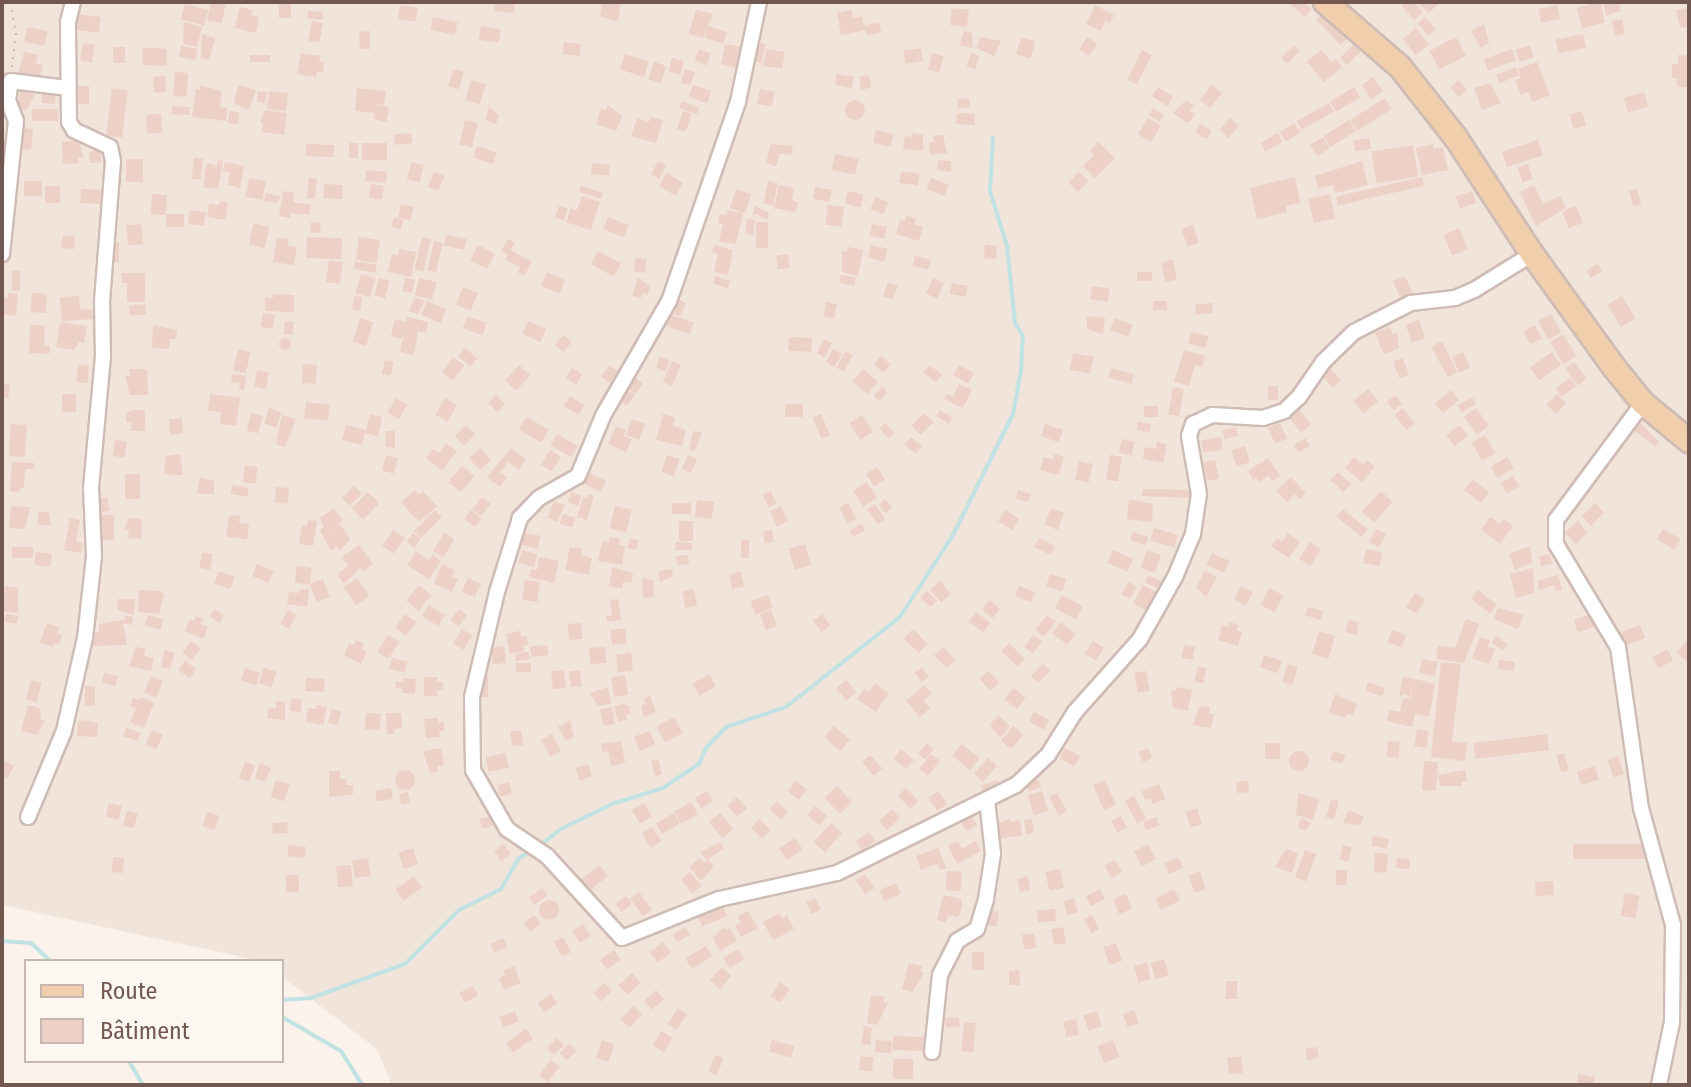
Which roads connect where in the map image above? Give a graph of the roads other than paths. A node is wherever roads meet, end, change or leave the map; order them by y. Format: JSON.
{"nodes":[{"id":1,"x":73,"y":2,"type":"edge"},
{"id":2,"x":759,"y":2,"type":"edge"},
{"id":3,"x":1325,"y":2,"type":"edge"},
{"id":4,"x":67,"y":88,"type":"junction"},
{"id":5,"x":2,"y":254,"type":"edge"},
{"id":6,"x":1532,"y":254,"type":"junction"},
{"id":7,"x":1643,"y":403,"type":"junction"},
{"id":8,"x":1689,"y":441,"type":"edge"},
{"id":9,"x":987,"y":800,"type":"junction"},
{"id":10,"x":28,"y":817,"type":"dead end"},
{"id":11,"x":932,"y":1052,"type":"dead end"},
{"id":12,"x":1659,"y":1085,"type":"edge"}],
"edges":[{"from":1,"to":4,"type":"street"},
{"from":2,"to":9,"type":"street"},
{"from":3,"to":6,"type":"main road"},
{"from":4,"to":5,"type":"street"},
{"from":4,"to":10,"type":"street"},
{"from":6,"to":7,"type":"main road"},
{"from":6,"to":9,"type":"street"},
{"from":7,"to":8,"type":"main road"},
{"from":7,"to":12,"type":"street"},
{"from":9,"to":11,"type":"street"}]}
